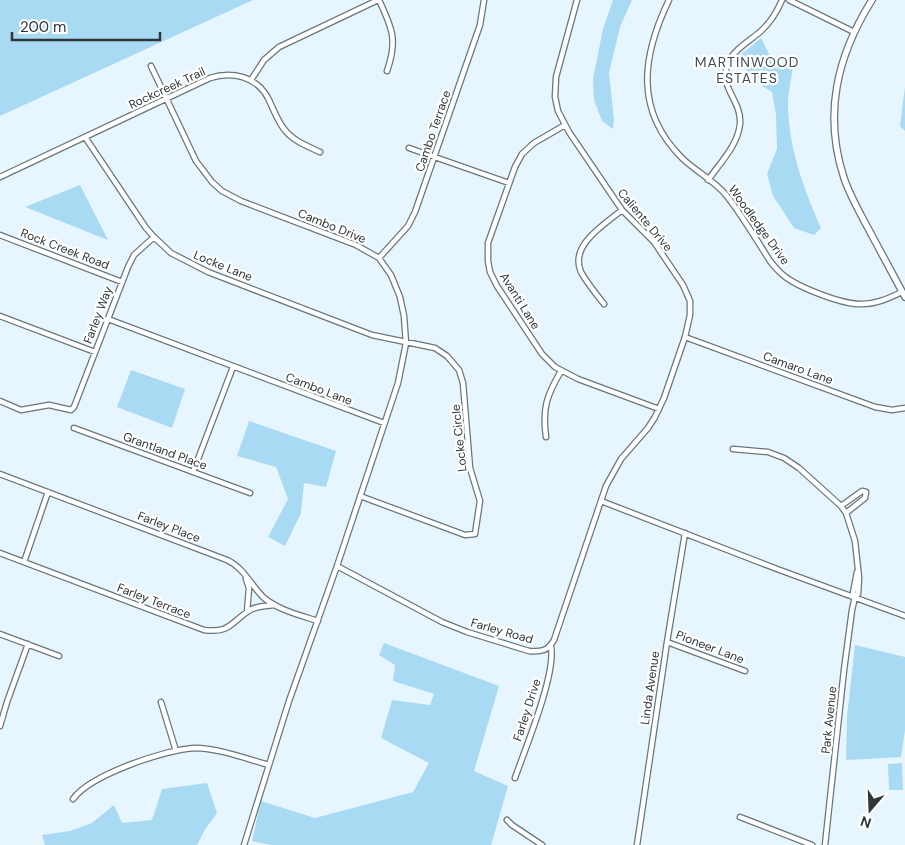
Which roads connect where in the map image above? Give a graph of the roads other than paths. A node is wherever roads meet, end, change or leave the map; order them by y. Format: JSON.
{"nodes":[{"id":1,"x":378,"y":0,"type":"edge"},
{"id":2,"x":484,"y":0,"type":"edge"},
{"id":3,"x":576,"y":0,"type":"edge"},
{"id":4,"x":669,"y":0,"type":"edge"},
{"id":5,"x":782,"y":0,"type":"edge"},
{"id":6,"x":789,"y":0,"type":"edge"},
{"id":7,"x":872,"y":0,"type":"edge"},
{"id":8,"x":854,"y":32,"type":"junction"},
{"id":9,"x":151,"y":66,"type":"dead end"},
{"id":10,"x":387,"y":71,"type":"dead end"},
{"id":11,"x":251,"y":80,"type":"junction"},
{"id":12,"x":167,"y":99,"type":"junction"},
{"id":13,"x":565,"y":125,"type":"junction"},
{"id":14,"x":86,"y":137,"type":"junction"},
{"id":15,"x":409,"y":148,"type":"dead end"},
{"id":16,"x":320,"y":152,"type":"dead end"},
{"id":17,"x":434,"y":157,"type":"junction"},
{"id":18,"x":0,"y":177,"type":"edge"},
{"id":19,"x":708,"y":180,"type":"junction"},
{"id":20,"x":508,"y":183,"type":"junction"},
{"id":21,"x":622,"y":210,"type":"junction"},
{"id":22,"x":0,"y":235,"type":"edge"},
{"id":23,"x":154,"y":237,"type":"junction"},
{"id":24,"x":379,"y":258,"type":"junction"},
{"id":25,"x":122,"y":282,"type":"junction"},
{"id":26,"x":904,"y":295,"type":"edge"},
{"id":27,"x":604,"y":304,"type":"dead end"},
{"id":28,"x":0,"y":316,"type":"edge"},
{"id":29,"x":108,"y":319,"type":"junction"},
{"id":30,"x":685,"y":336,"type":"junction"},
{"id":31,"x":406,"y":343,"type":"junction"},
{"id":32,"x":95,"y":352,"type":"junction"},
{"id":33,"x":233,"y":367,"type":"junction"},
{"id":34,"x":562,"y":371,"type":"junction"},
{"id":35,"x":0,"y":401,"type":"edge"},
{"id":36,"x":905,"y":408,"type":"edge"},
{"id":37,"x":659,"y":409,"type":"junction"},
{"id":38,"x":384,"y":424,"type":"junction"},
{"id":39,"x":74,"y":428,"type":"dead end"},
{"id":40,"x":546,"y":437,"type":"dead end"},
{"id":41,"x":733,"y":449,"type":"dead end"},
{"id":42,"x":193,"y":472,"type":"junction"},
{"id":43,"x":0,"y":474,"type":"edge"},
{"id":44,"x":48,"y":492,"type":"junction"},
{"id":45,"x":250,"y":493,"type":"dead end"},
{"id":46,"x":360,"y":496,"type":"junction"},
{"id":47,"x":601,"y":501,"type":"junction"},
{"id":48,"x":842,"y":506,"type":"junction"},
{"id":49,"x":846,"y":513,"type":"junction"},
{"id":50,"x":685,"y":534,"type":"junction"},
{"id":51,"x":0,"y":553,"type":"edge"},
{"id":52,"x":24,"y":562,"type":"junction"},
{"id":53,"x":337,"y":566,"type":"junction"},
{"id":54,"x":245,"y":576,"type":"junction"},
{"id":55,"x":855,"y":597,"type":"junction"},
{"id":56,"x":274,"y":606,"type":"junction"},
{"id":57,"x":247,"y":612,"type":"junction"},
{"id":58,"x":905,"y":616,"type":"edge"},
{"id":59,"x":318,"y":621,"type":"junction"},
{"id":60,"x":0,"y":634,"type":"edge"},
{"id":61,"x":667,"y":642,"type":"junction"},
{"id":62,"x":28,"y":644,"type":"junction"},
{"id":63,"x":551,"y":647,"type":"junction"},
{"id":64,"x":59,"y":656,"type":"dead end"},
{"id":65,"x":745,"y":671,"type":"dead end"},
{"id":66,"x":162,"y":702,"type":"dead end"},
{"id":67,"x":0,"y":726,"type":"edge"},
{"id":68,"x":176,"y":750,"type":"junction"},
{"id":69,"x":270,"y":765,"type":"junction"},
{"id":70,"x":515,"y":778,"type":"dead end"},
{"id":71,"x":73,"y":799,"type":"dead end"},
{"id":72,"x":740,"y":817,"type":"dead end"},
{"id":73,"x":507,"y":820,"type":"dead end"},
{"id":74,"x":244,"y":845,"type":"edge"},
{"id":75,"x":542,"y":845,"type":"edge"},
{"id":76,"x":637,"y":845,"type":"edge"},
{"id":77,"x":812,"y":845,"type":"edge"},
{"id":78,"x":825,"y":845,"type":"edge"}],
"edges":[{"from":1,"to":10,"type":"street"},
{"from":1,"to":11,"type":"street"},
{"from":2,"to":17,"type":"street","name":"Cambo Terrace"},
{"from":3,"to":13,"type":"street","name":"Caliente Drive"},
{"from":4,"to":19,"type":"street","name":"Woodledge Drive"},
{"from":5,"to":19,"type":"street"},
{"from":6,"to":8,"type":"street"},
{"from":7,"to":8,"type":"street"},
{"from":8,"to":26,"type":"street"},
{"from":9,"to":12,"type":"street","name":"Cambo Drive"},
{"from":11,"to":12,"type":"street","name":"Rockcreek Trail"},
{"from":11,"to":16,"type":"street"},
{"from":12,"to":14,"type":"street","name":"Rockcreek Trail"},
{"from":12,"to":24,"type":"street","name":"Cambo Drive"},
{"from":13,"to":20,"type":"street","name":"Avanti Lane"},
{"from":13,"to":21,"type":"street","name":"Caliente Drive"},
{"from":14,"to":18,"type":"street","name":"Rockcreek Trail"},
{"from":14,"to":23,"type":"street","name":"Locke Lane"},
{"from":15,"to":17,"type":"street"},
{"from":17,"to":20,"type":"street"},
{"from":17,"to":24,"type":"street","name":"Cambo Terrace"},
{"from":19,"to":26,"type":"street","name":"Woodledge Drive"},
{"from":20,"to":34,"type":"street","name":"Avanti Lane"},
{"from":21,"to":27,"type":"street"},
{"from":21,"to":30,"type":"street","name":"Caliente Drive"},
{"from":22,"to":25,"type":"street","name":"Rock Creek Road"},
{"from":23,"to":25,"type":"street","name":"Farley Way"},
{"from":23,"to":31,"type":"street","name":"Locke Lane"},
{"from":24,"to":31,"type":"street","name":"Cambo Drive"},
{"from":25,"to":29,"type":"street","name":"Farley Way"},
{"from":28,"to":32,"type":"street"},
{"from":29,"to":32,"type":"street","name":"Farley Way"},
{"from":29,"to":33,"type":"street","name":"Cambo Lane"},
{"from":30,"to":36,"type":"street","name":"Camaro Lane"},
{"from":30,"to":37,"type":"street","name":"Caliente Drive"},
{"from":31,"to":38,"type":"street","name":"Cambo Drive"},
{"from":31,"to":46,"type":"street","name":"Locke Circle"},
{"from":32,"to":35,"type":"street","name":"Farley Way"},
{"from":33,"to":38,"type":"street","name":"Cambo Lane"},
{"from":33,"to":42,"type":"street"},
{"from":34,"to":37,"type":"street","name":"Avanti Lane"},
{"from":34,"to":40,"type":"street"},
{"from":37,"to":47,"type":"street","name":"Caliente Drive"},
{"from":38,"to":46,"type":"street"},
{"from":39,"to":42,"type":"street","name":"Grantland Place"},
{"from":41,"to":48,"type":"street","name":"Park Avenue"},
{"from":42,"to":45,"type":"street","name":"Grantland Place"},
{"from":43,"to":44,"type":"street","name":"Farley Place"},
{"from":44,"to":52,"type":"street"},
{"from":44,"to":54,"type":"street","name":"Farley Place"},
{"from":46,"to":53,"type":"street"},
{"from":47,"to":50,"type":"street"},
{"from":47,"to":63,"type":"street"},
{"from":48,"to":49,"type":"street","name":"Park Avenue"},
{"from":48,"to":49,"type":"street"},
{"from":49,"to":55,"type":"street","name":"Park Avenue"},
{"from":50,"to":55,"type":"street"},
{"from":50,"to":61,"type":"street","name":"Linda Avenue"},
{"from":51,"to":52,"type":"street","name":"Farley Terrace"},
{"from":52,"to":57,"type":"street","name":"Farley Terrace"},
{"from":53,"to":59,"type":"street"},
{"from":53,"to":63,"type":"street","name":"Farley Road"},
{"from":54,"to":56,"type":"street","name":"Farley Place"},
{"from":54,"to":57,"type":"street"},
{"from":55,"to":58,"type":"street"},
{"from":55,"to":78,"type":"street","name":"Park Avenue"},
{"from":56,"to":57,"type":"street","name":"Farley Terrace"},
{"from":56,"to":59,"type":"street","name":"Farley Place"},
{"from":59,"to":69,"type":"street"},
{"from":60,"to":62,"type":"street"},
{"from":61,"to":65,"type":"street","name":"Pioneer Lane"},
{"from":61,"to":76,"type":"street","name":"Linda Avenue"},
{"from":62,"to":64,"type":"street"},
{"from":62,"to":67,"type":"street"},
{"from":63,"to":70,"type":"street","name":"Farley Drive"},
{"from":66,"to":68,"type":"street"},
{"from":68,"to":69,"type":"street"},
{"from":68,"to":71,"type":"street"},
{"from":69,"to":74,"type":"street"},
{"from":72,"to":77,"type":"street"},
{"from":73,"to":75,"type":"street"}]}
